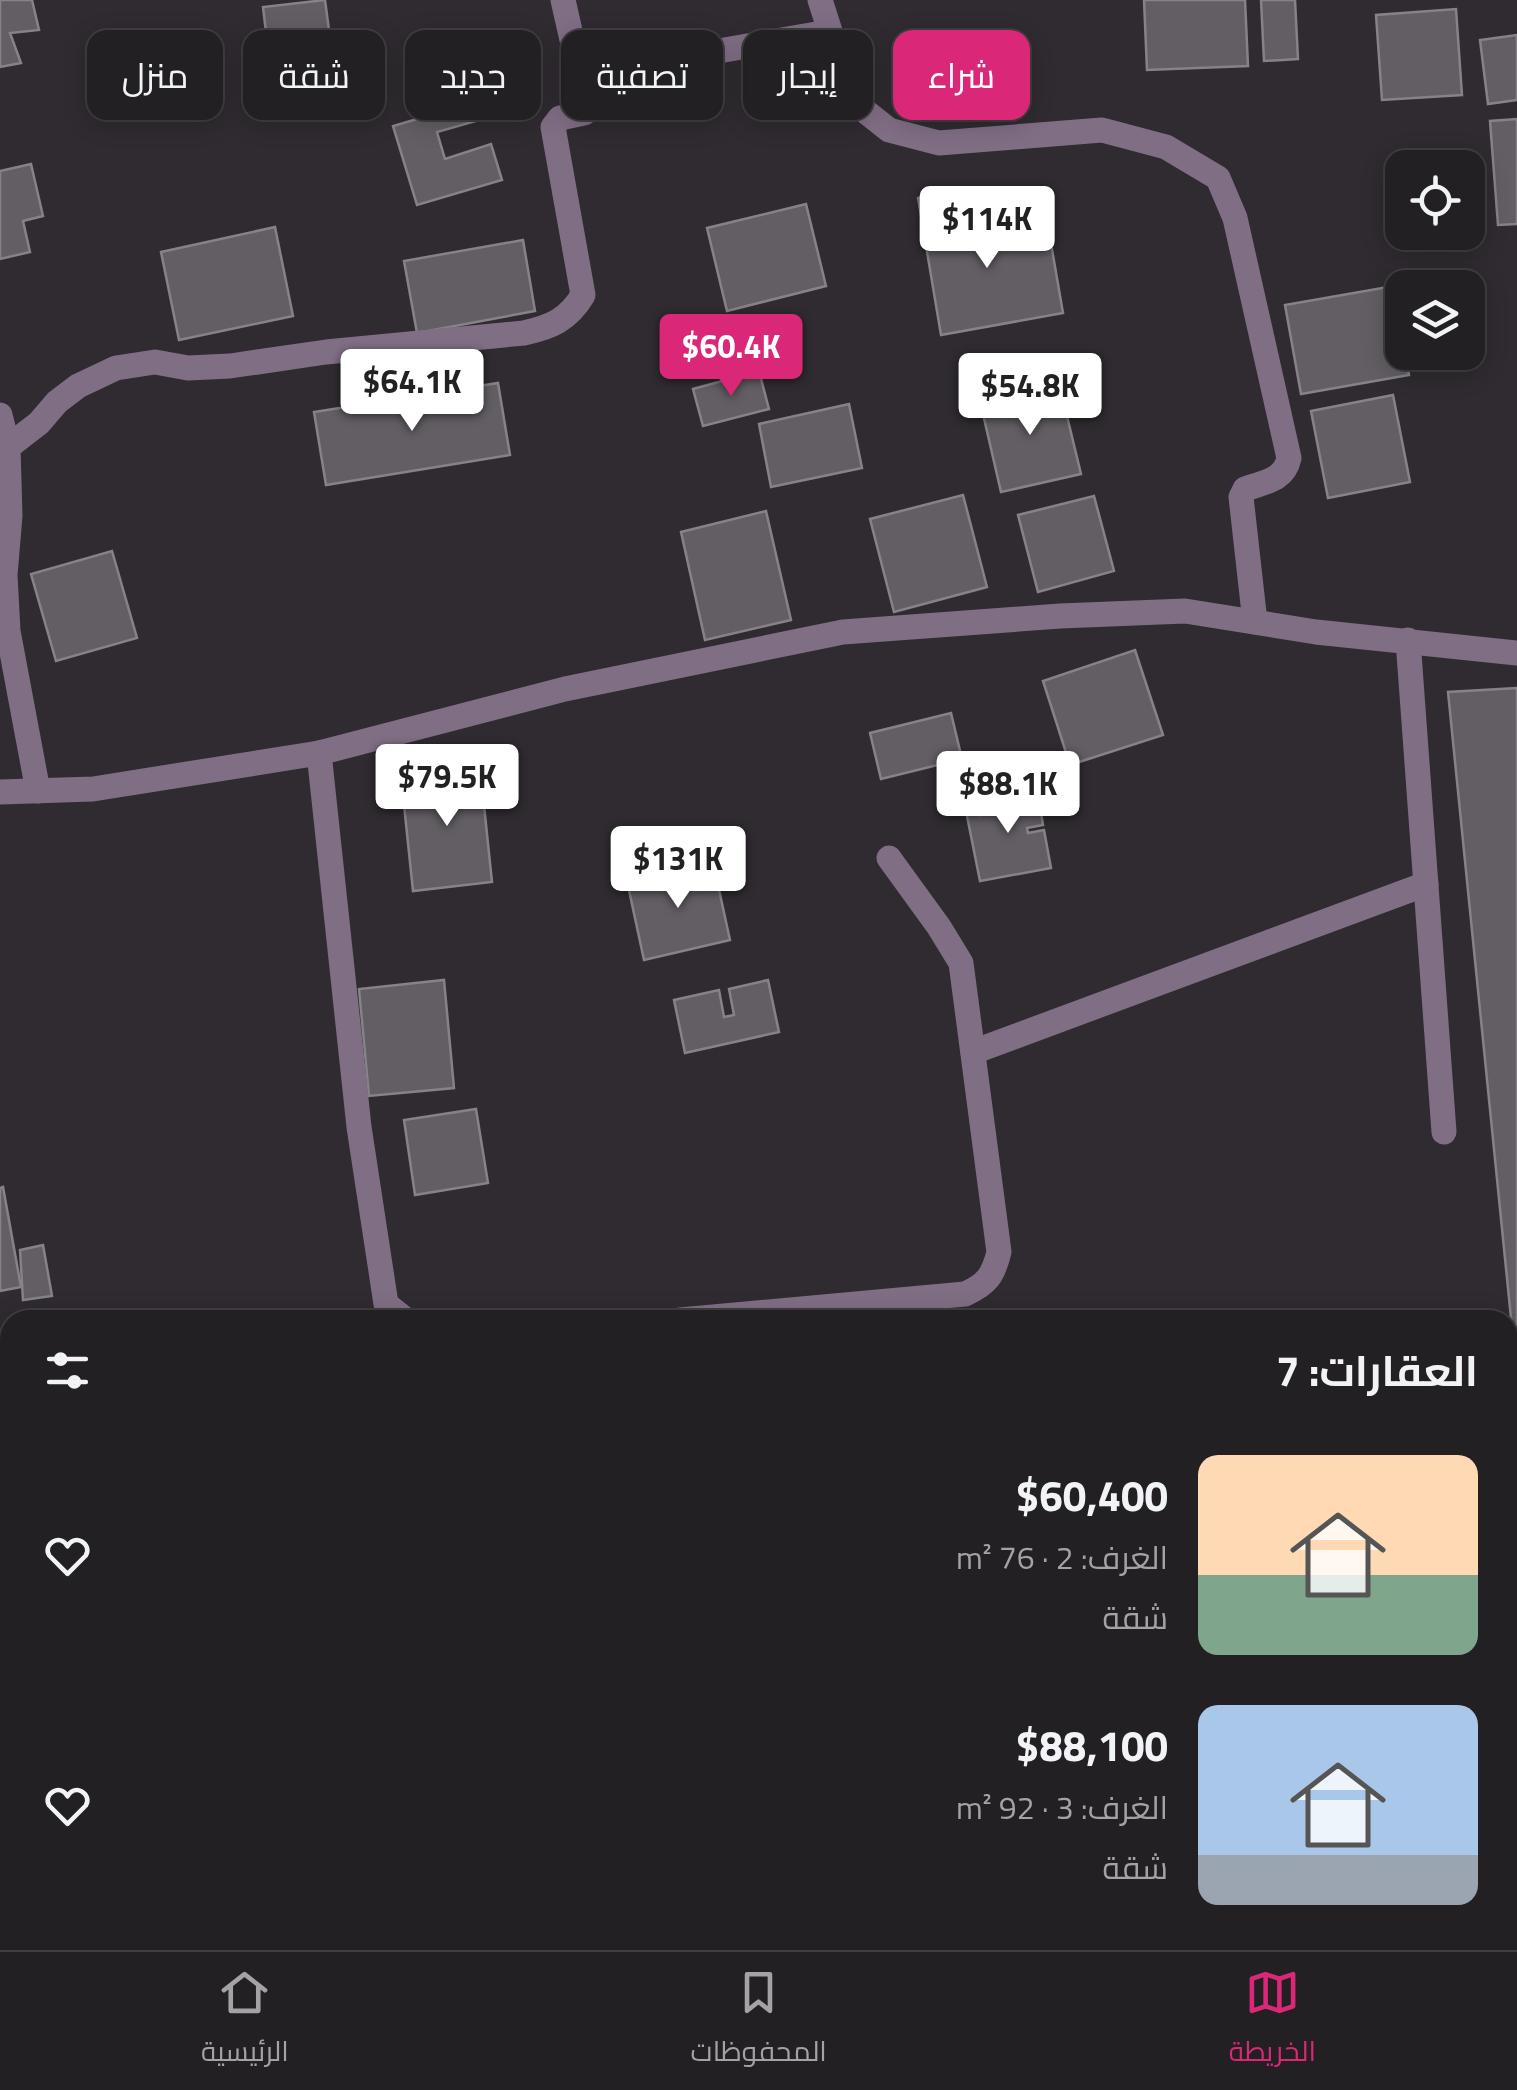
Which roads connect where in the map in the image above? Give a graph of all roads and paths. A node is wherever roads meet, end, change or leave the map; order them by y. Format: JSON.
{"nodes":[{"id":1,"x":564,"y":0,"type":"edge"},
{"id":2,"x":820,"y":0,"type":"edge"},
{"id":3,"x":570,"y":30,"type":"edge"},
{"id":4,"x":828,"y":30,"type":"edge"},
{"id":5,"x":873,"y":117,"type":"edge"},
{"id":6,"x":561,"y":118,"type":"edge"},
{"id":7,"x":0,"y":415,"type":"edge"},
{"id":8,"x":8,"y":447,"type":"junction"},
{"id":9,"x":1255,"y":622,"type":"junction"},
{"id":10,"x":1408,"y":640,"type":"junction"},
{"id":11,"x":1517,"y":653,"type":"edge"},
{"id":12,"x":319,"y":753,"type":"junction"},
{"id":13,"x":38,"y":791,"type":"junction"},
{"id":14,"x":0,"y":792,"type":"edge"},
{"id":15,"x":889,"y":858,"type":"dead end"},
{"id":16,"x":1426,"y":884,"type":"junction"},
{"id":17,"x":973,"y":1052,"type":"junction"},
{"id":18,"x":1444,"y":1132,"type":"dead end"},
{"id":19,"x":394,"y":1310,"type":"edge"},
{"id":20,"x":790,"y":1310,"type":"edge"}],
"edges":[{"from":1,"to":3,"type":"street"},
{"from":2,"to":4,"type":"street"},
{"from":5,"to":9,"type":"street"},
{"from":6,"to":8,"type":"street"},
{"from":7,"to":8,"type":"street"},
{"from":8,"to":13,"type":"street"},
{"from":9,"to":10,"type":"street"},
{"from":9,"to":12,"type":"street"},
{"from":10,"to":11,"type":"street"},
{"from":10,"to":16,"type":"street"},
{"from":12,"to":13,"type":"street"},
{"from":12,"to":19,"type":"street"},
{"from":13,"to":14,"type":"street"},
{"from":15,"to":17,"type":"street"},
{"from":16,"to":17,"type":"street"},
{"from":16,"to":18,"type":"street"},
{"from":17,"to":20,"type":"street"}]}
